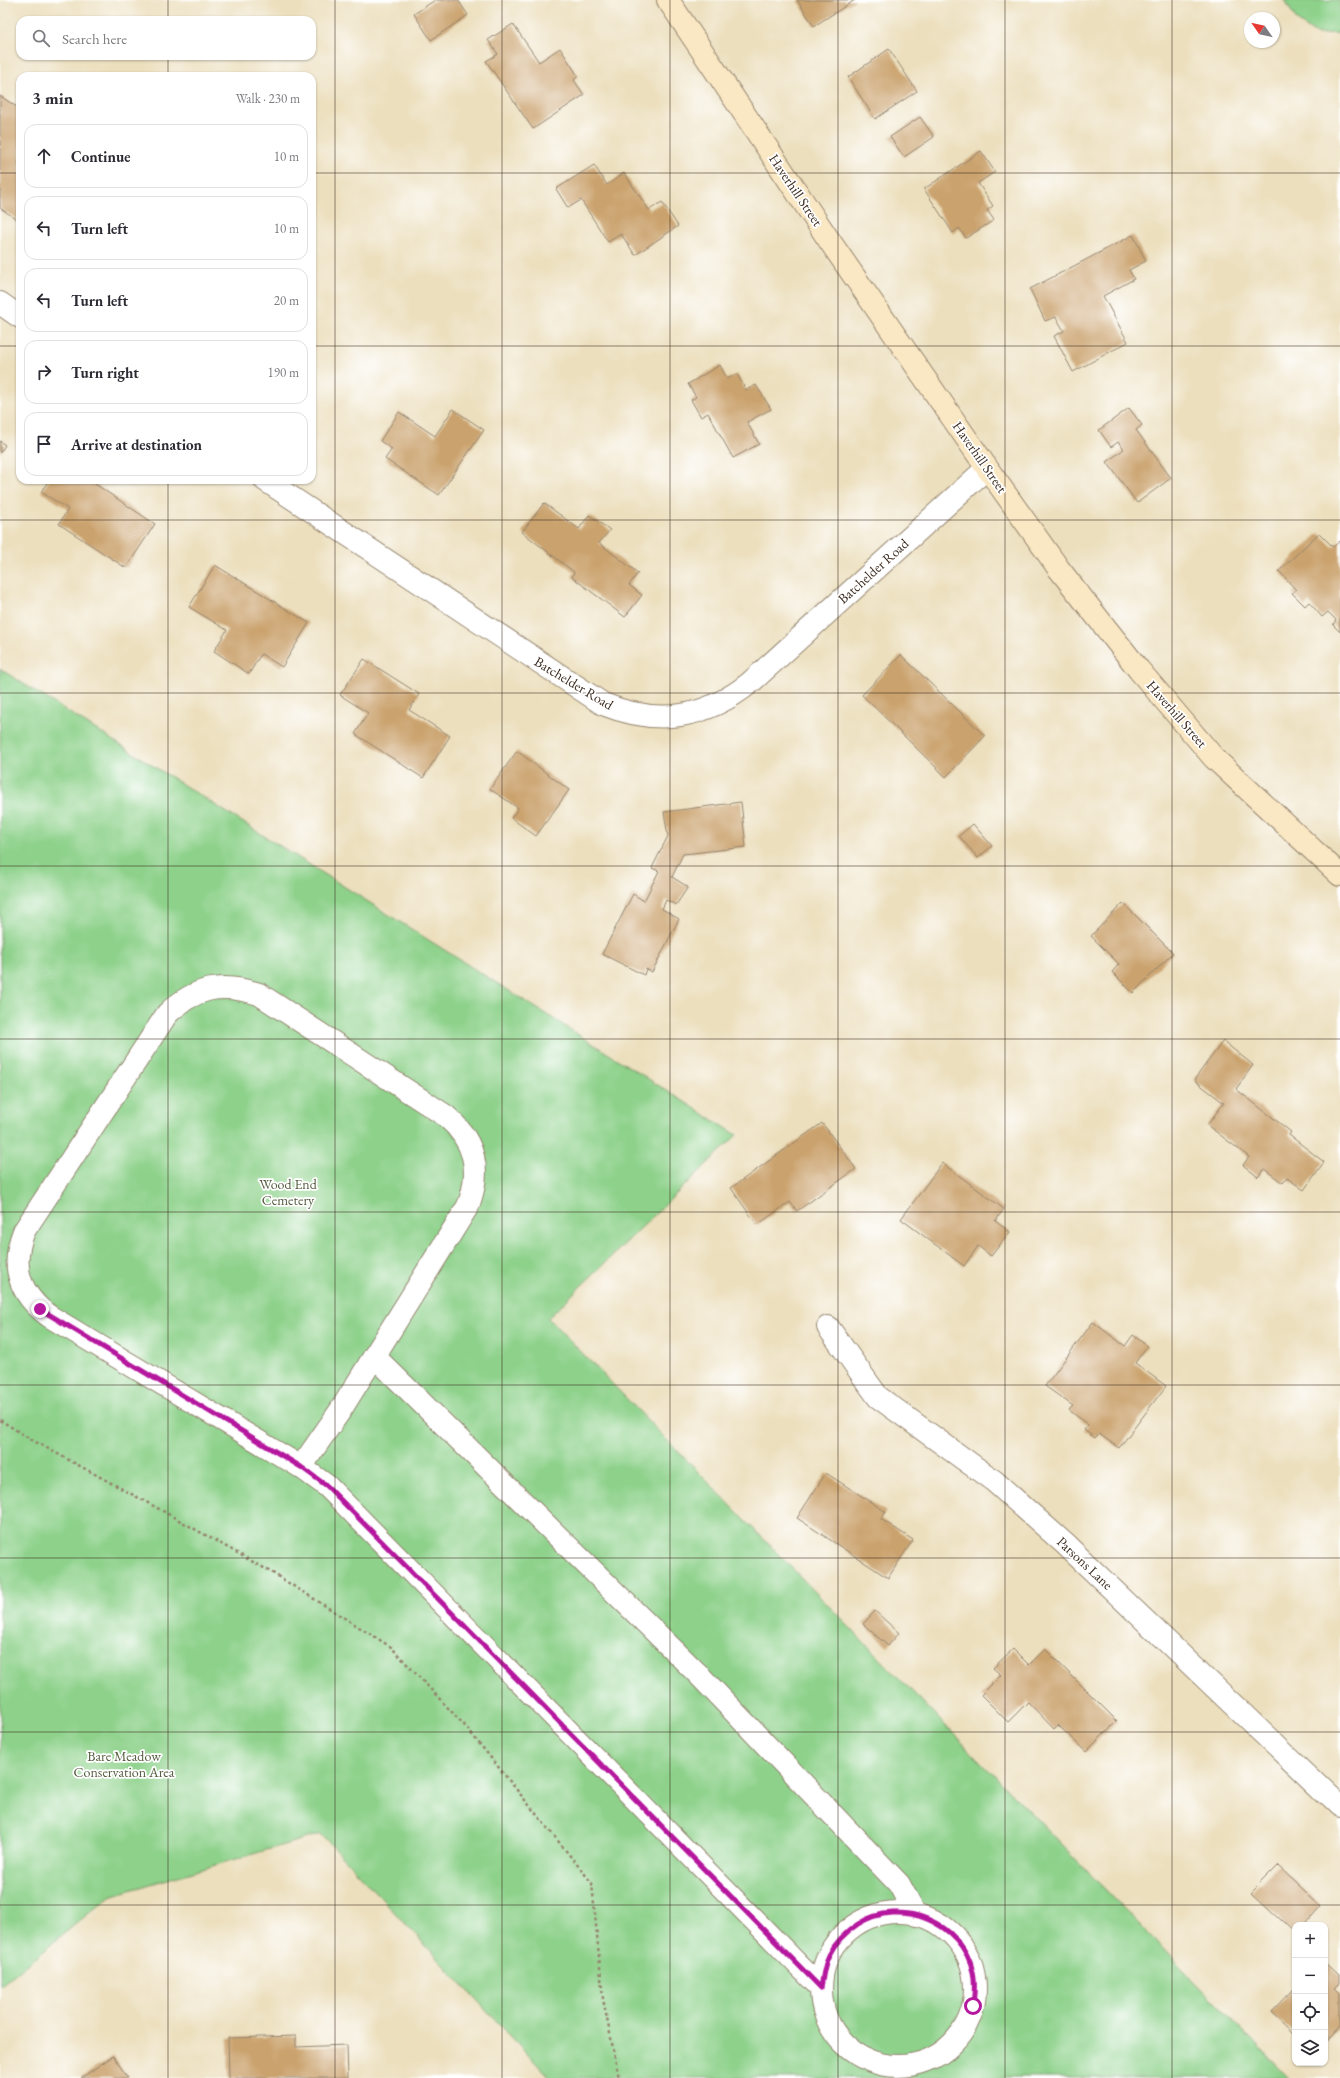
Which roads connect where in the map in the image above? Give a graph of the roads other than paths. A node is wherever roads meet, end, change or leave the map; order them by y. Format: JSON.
{"nodes":[{"id":1,"x":668,"y":0,"type":"edge"},
{"id":2,"x":0,"y":303,"type":"edge"},
{"id":3,"x":16,"y":314,"type":"edge"},
{"id":4,"x":987,"y":468,"type":"junction"},
{"id":5,"x":271,"y":484,"type":"edge"},
{"id":6,"x":1340,"y":875,"type":"edge"},
{"id":7,"x":828,"y":1327,"type":"dead end"},
{"id":8,"x":374,"y":1356,"type":"junction"},
{"id":9,"x":301,"y":1467,"type":"junction"},
{"id":10,"x":1340,"y":1807,"type":"edge"},
{"id":11,"x":916,"y":1914,"type":"junction"},
{"id":12,"x":821,"y":1988,"type":"junction"},
{"id":13,"x":911,"y":2072,"type":"edge"}],
"edges":[{"from":1,"to":4,"type":"main road","name":"Haverhill Street"},
{"from":2,"to":3,"type":"street"},
{"from":4,"to":5,"type":"street","name":"Batchelder Road"},
{"from":4,"to":6,"type":"main road","name":"Haverhill Street"},
{"from":7,"to":10,"type":"street","name":"Parsons Lane"},
{"from":8,"to":9,"type":"street"},
{"from":8,"to":9,"type":"street"},
{"from":8,"to":11,"type":"street"},
{"from":9,"to":12,"type":"street"},
{"from":11,"to":12,"type":"street"},
{"from":11,"to":13,"type":"street"},
{"from":12,"to":13,"type":"street"}]}
